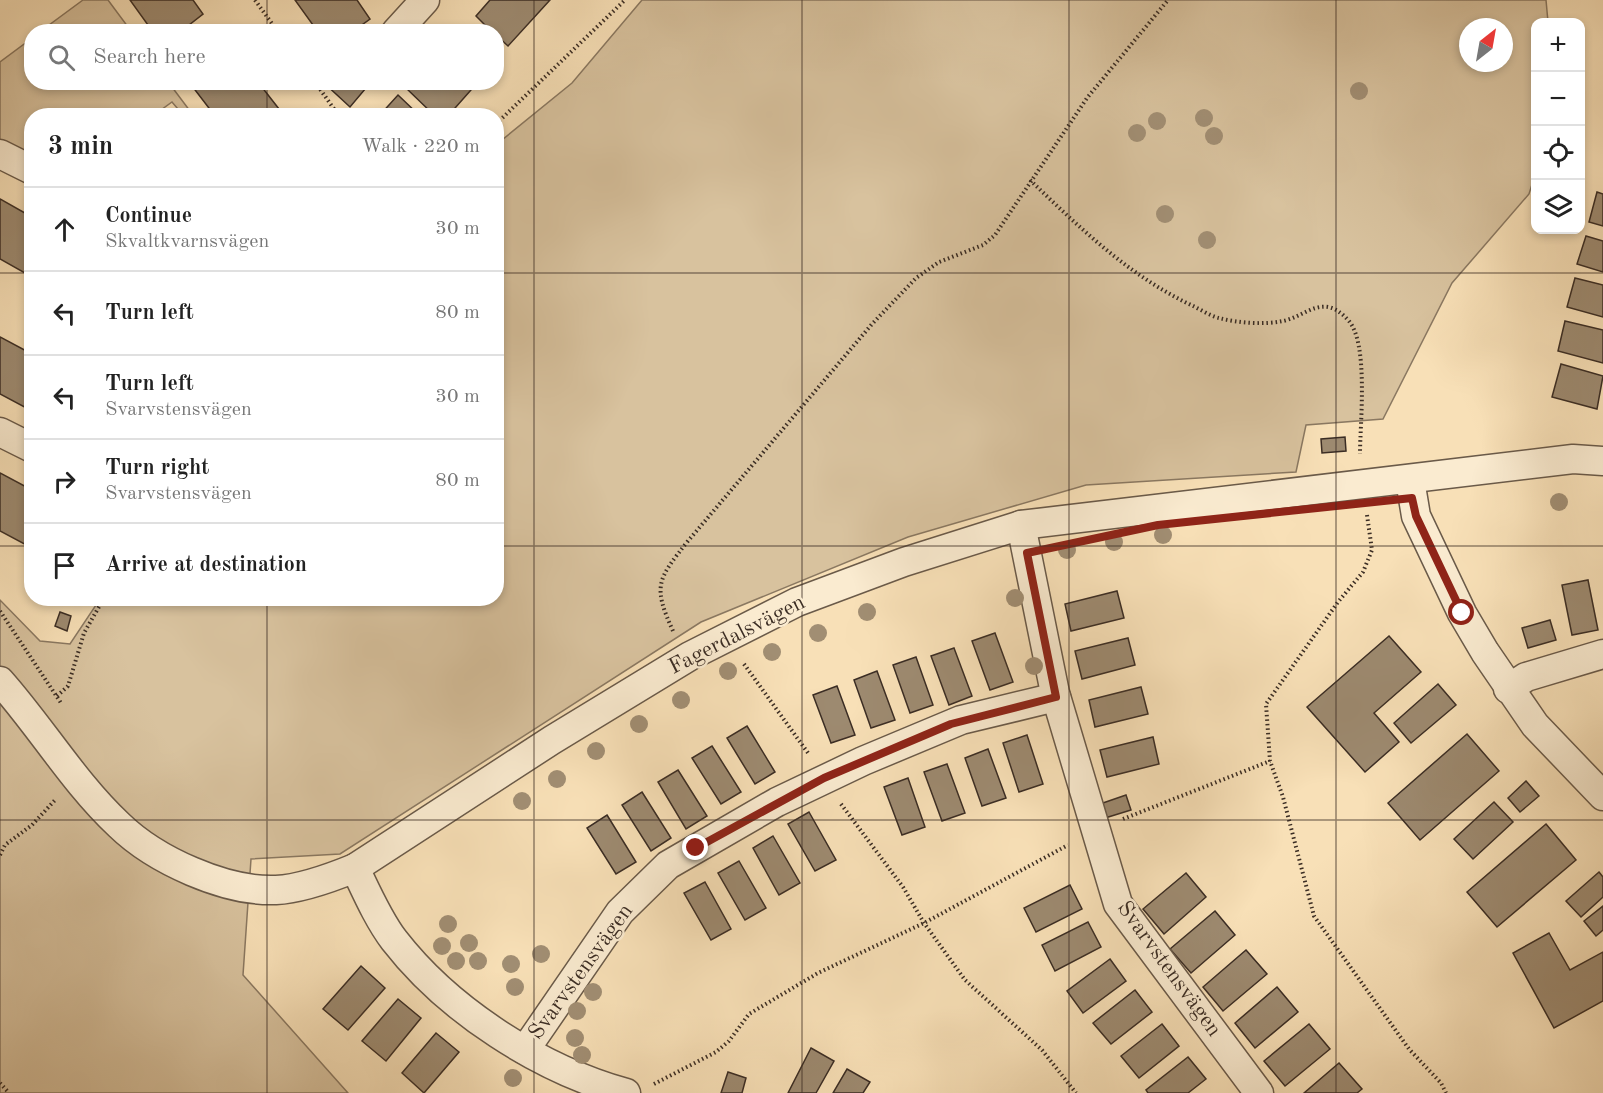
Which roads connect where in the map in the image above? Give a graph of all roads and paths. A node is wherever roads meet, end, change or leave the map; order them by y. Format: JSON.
{"nodes":[{"id":1,"x":255,"y":0,"type":"edge"},
{"id":2,"x":425,"y":0,"type":"edge"},
{"id":3,"x":625,"y":0,"type":"edge"},
{"id":4,"x":1168,"y":0,"type":"edge"},
{"id":5,"x":272,"y":24,"type":"edge"},
{"id":6,"x":403,"y":24,"type":"edge"},
{"id":7,"x":321,"y":90,"type":"edge"},
{"id":8,"x":333,"y":108,"type":"edge"},
{"id":9,"x":504,"y":116,"type":"edge"},
{"id":10,"x":0,"y":154,"type":"edge"},
{"id":11,"x":24,"y":166,"type":"edge"},
{"id":12,"x":1030,"y":180,"type":"junction"},
{"id":13,"x":0,"y":432,"type":"edge"},
{"id":14,"x":24,"y":444,"type":"edge"},
{"id":15,"x":1603,"y":461,"type":"edge"},
{"id":16,"x":1410,"y":480,"type":"junction"},
{"id":17,"x":1363,"y":485,"type":"junction"},
{"id":18,"x":1021,"y":525,"type":"junction"},
{"id":19,"x":99,"y":606,"type":"edge"},
{"id":20,"x":1603,"y":654,"type":"edge"},
{"id":21,"x":690,"y":656,"type":"junction"},
{"id":22,"x":740,"y":658,"type":"dead end"},
{"id":23,"x":0,"y":681,"type":"edge"},
{"id":24,"x":1508,"y":689,"type":"junction"},
{"id":25,"x":57,"y":697,"type":"dead end"},
{"id":26,"x":1056,"y":697,"type":"junction"},
{"id":27,"x":1270,"y":761,"type":"junction"},
{"id":28,"x":824,"y":778,"type":"junction"},
{"id":29,"x":1603,"y":796,"type":"edge"},
{"id":30,"x":64,"y":803,"type":"dead end"},
{"id":31,"x":1096,"y":830,"type":"junction"},
{"id":32,"x":0,"y":855,"type":"edge"},
{"id":33,"x":355,"y":868,"type":"junction"},
{"id":34,"x":924,"y":923,"type":"junction"},
{"id":35,"x":525,"y":1050,"type":"junction"},
{"id":36,"x":0,"y":1083,"type":"edge"},
{"id":37,"x":9,"y":1093,"type":"edge"},
{"id":38,"x":626,"y":1093,"type":"edge"},
{"id":39,"x":651,"y":1093,"type":"edge"},
{"id":40,"x":1076,"y":1093,"type":"edge"},
{"id":41,"x":1259,"y":1093,"type":"edge"},
{"id":42,"x":1446,"y":1093,"type":"edge"}],
"edges":[{"from":1,"to":5,"type":"path"},
{"from":2,"to":6,"type":"street"},
{"from":3,"to":9,"type":"path"},
{"from":4,"to":12,"type":"path"},
{"from":7,"to":8,"type":"path"},
{"from":10,"to":11,"type":"street"},
{"from":12,"to":17,"type":"path"},
{"from":12,"to":21,"type":"path"},
{"from":13,"to":14,"type":"street"},
{"from":15,"to":16,"type":"street","name":"Fagerdalsvägen"},
{"from":16,"to":17,"type":"street","name":"Fagerdalsvägen"},
{"from":16,"to":24,"type":"street"},
{"from":17,"to":18,"type":"street","name":"Fagerdalsvägen"},
{"from":17,"to":27,"type":"path"},
{"from":18,"to":21,"type":"street","name":"Fagerdalsvägen"},
{"from":18,"to":26,"type":"street","name":"Svarvstensvägen"},
{"from":19,"to":25,"type":"path"},
{"from":20,"to":24,"type":"street"},
{"from":21,"to":33,"type":"street","name":"Fagerdalsvägen"},
{"from":22,"to":28,"type":"path"},
{"from":23,"to":33,"type":"street","name":"Fagerdalsvägen"},
{"from":24,"to":29,"type":"street"},
{"from":26,"to":28,"type":"street","name":"Svarvstensvägen"},
{"from":26,"to":31,"type":"street","name":"Svarvstensvägen"},
{"from":27,"to":31,"type":"path"},
{"from":27,"to":42,"type":"path"},
{"from":28,"to":34,"type":"path"},
{"from":28,"to":35,"type":"street","name":"Svarvstensvägen"},
{"from":30,"to":32,"type":"path"},
{"from":31,"to":34,"type":"path"},
{"from":31,"to":41,"type":"street","name":"Svarvstensvägen"},
{"from":33,"to":35,"type":"street","name":"Svarvstensvägen"},
{"from":34,"to":39,"type":"path"},
{"from":34,"to":40,"type":"path"},
{"from":35,"to":38,"type":"street","name":"Svarvstensvägen"},
{"from":36,"to":37,"type":"path"}]}
